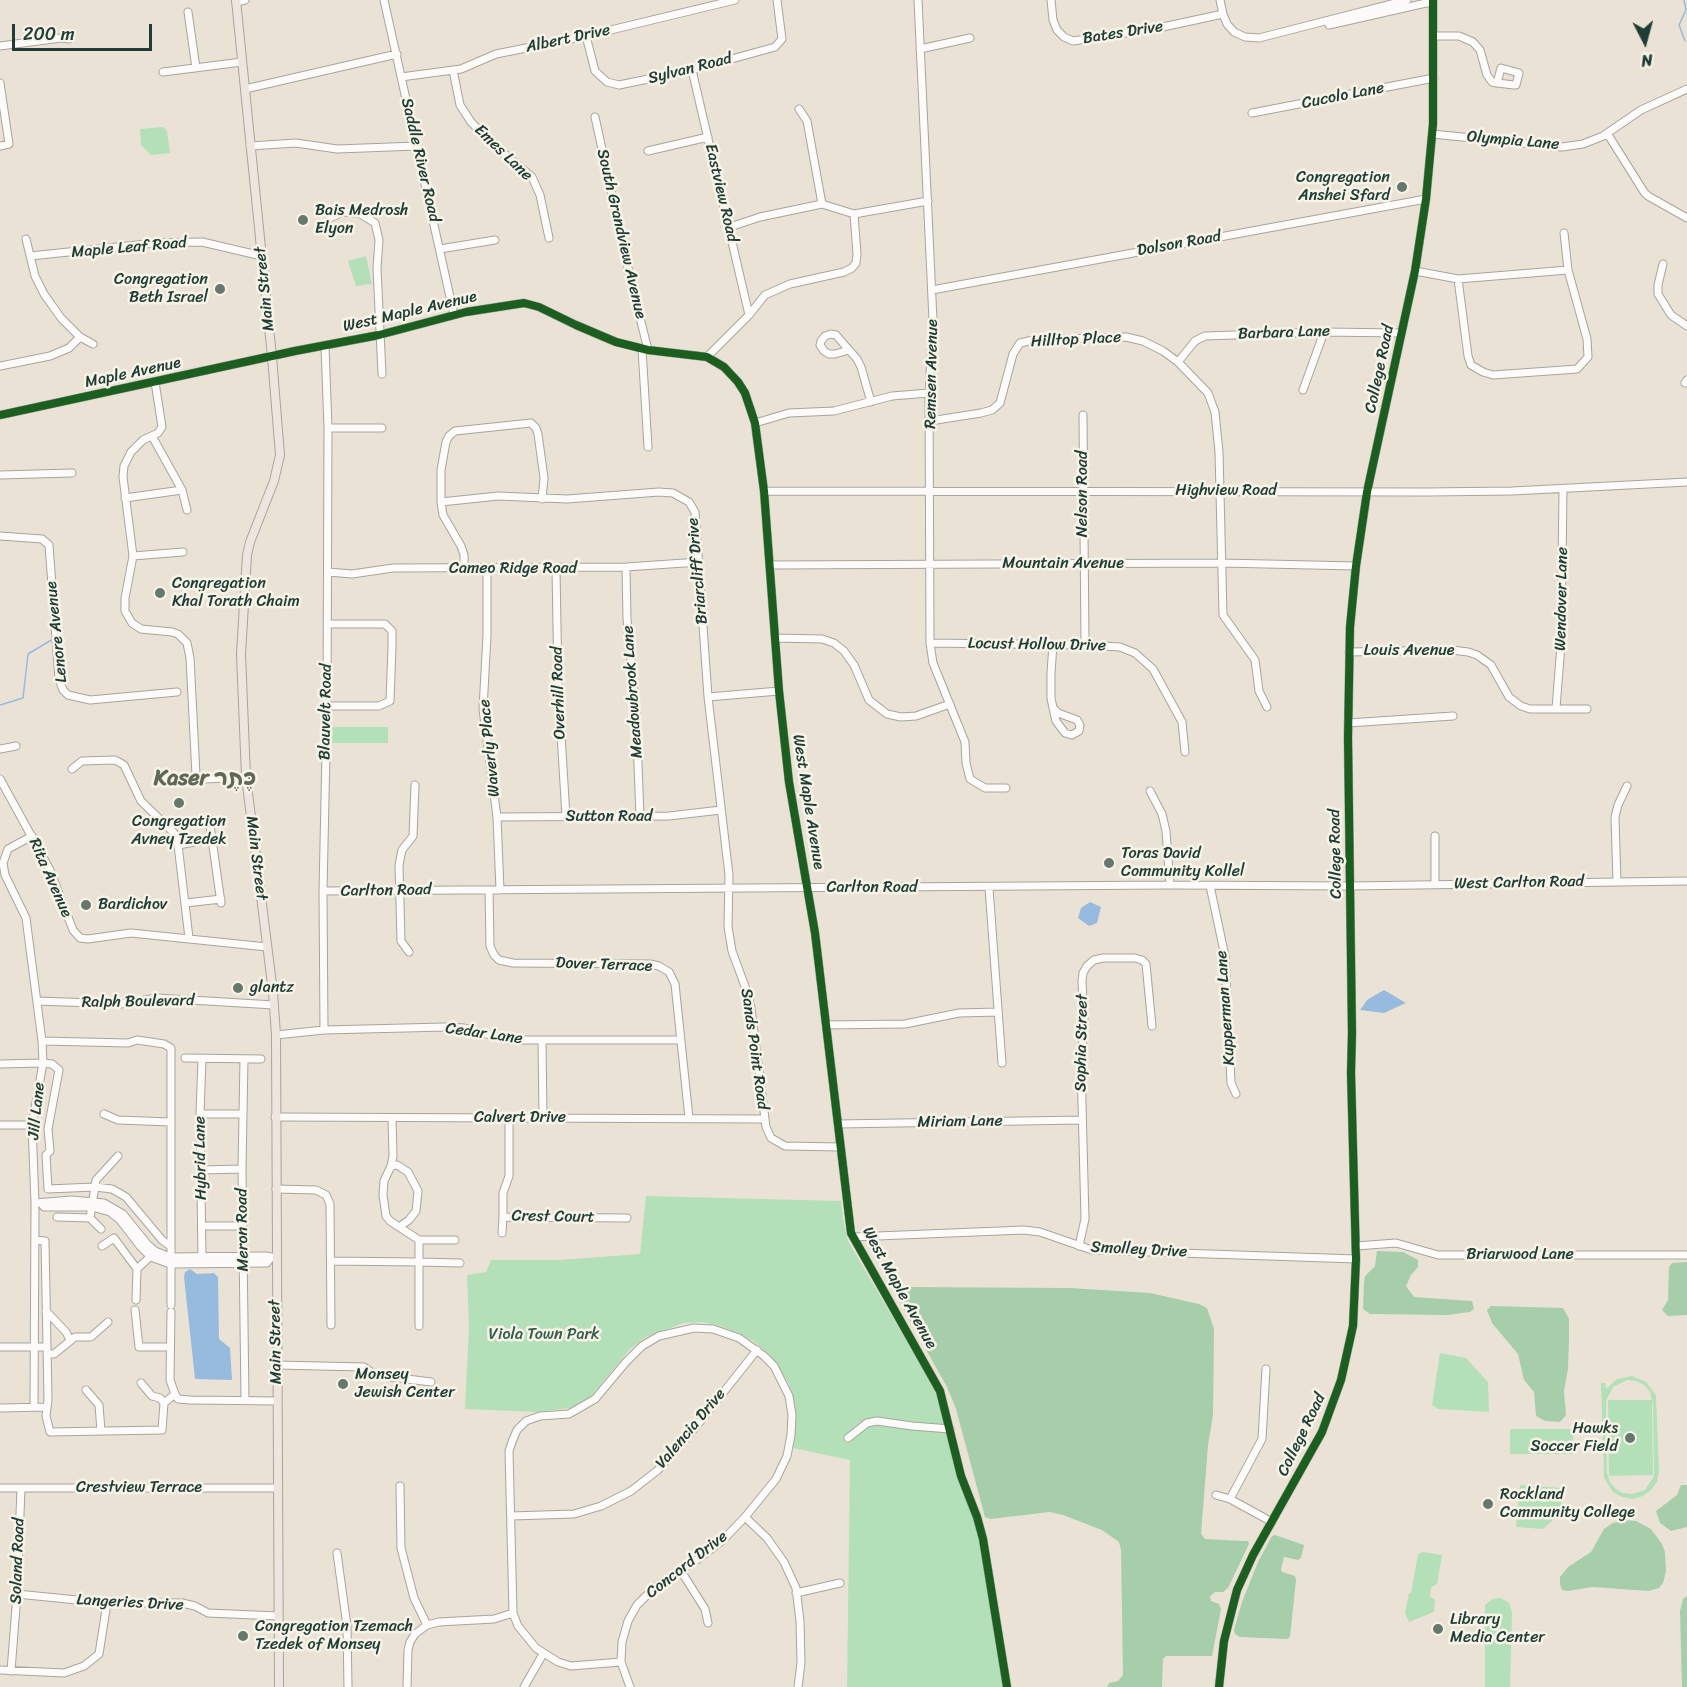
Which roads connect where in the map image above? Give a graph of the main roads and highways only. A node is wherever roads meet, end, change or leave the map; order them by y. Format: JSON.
{"nodes":[{"id":1,"x":239,"y":1,"type":"edge"},
{"id":2,"x":279,"y":1687,"type":"edge"}],
"edges":[{"from":1,"to":2,"type":"main road","name":"Main Street"}]}
